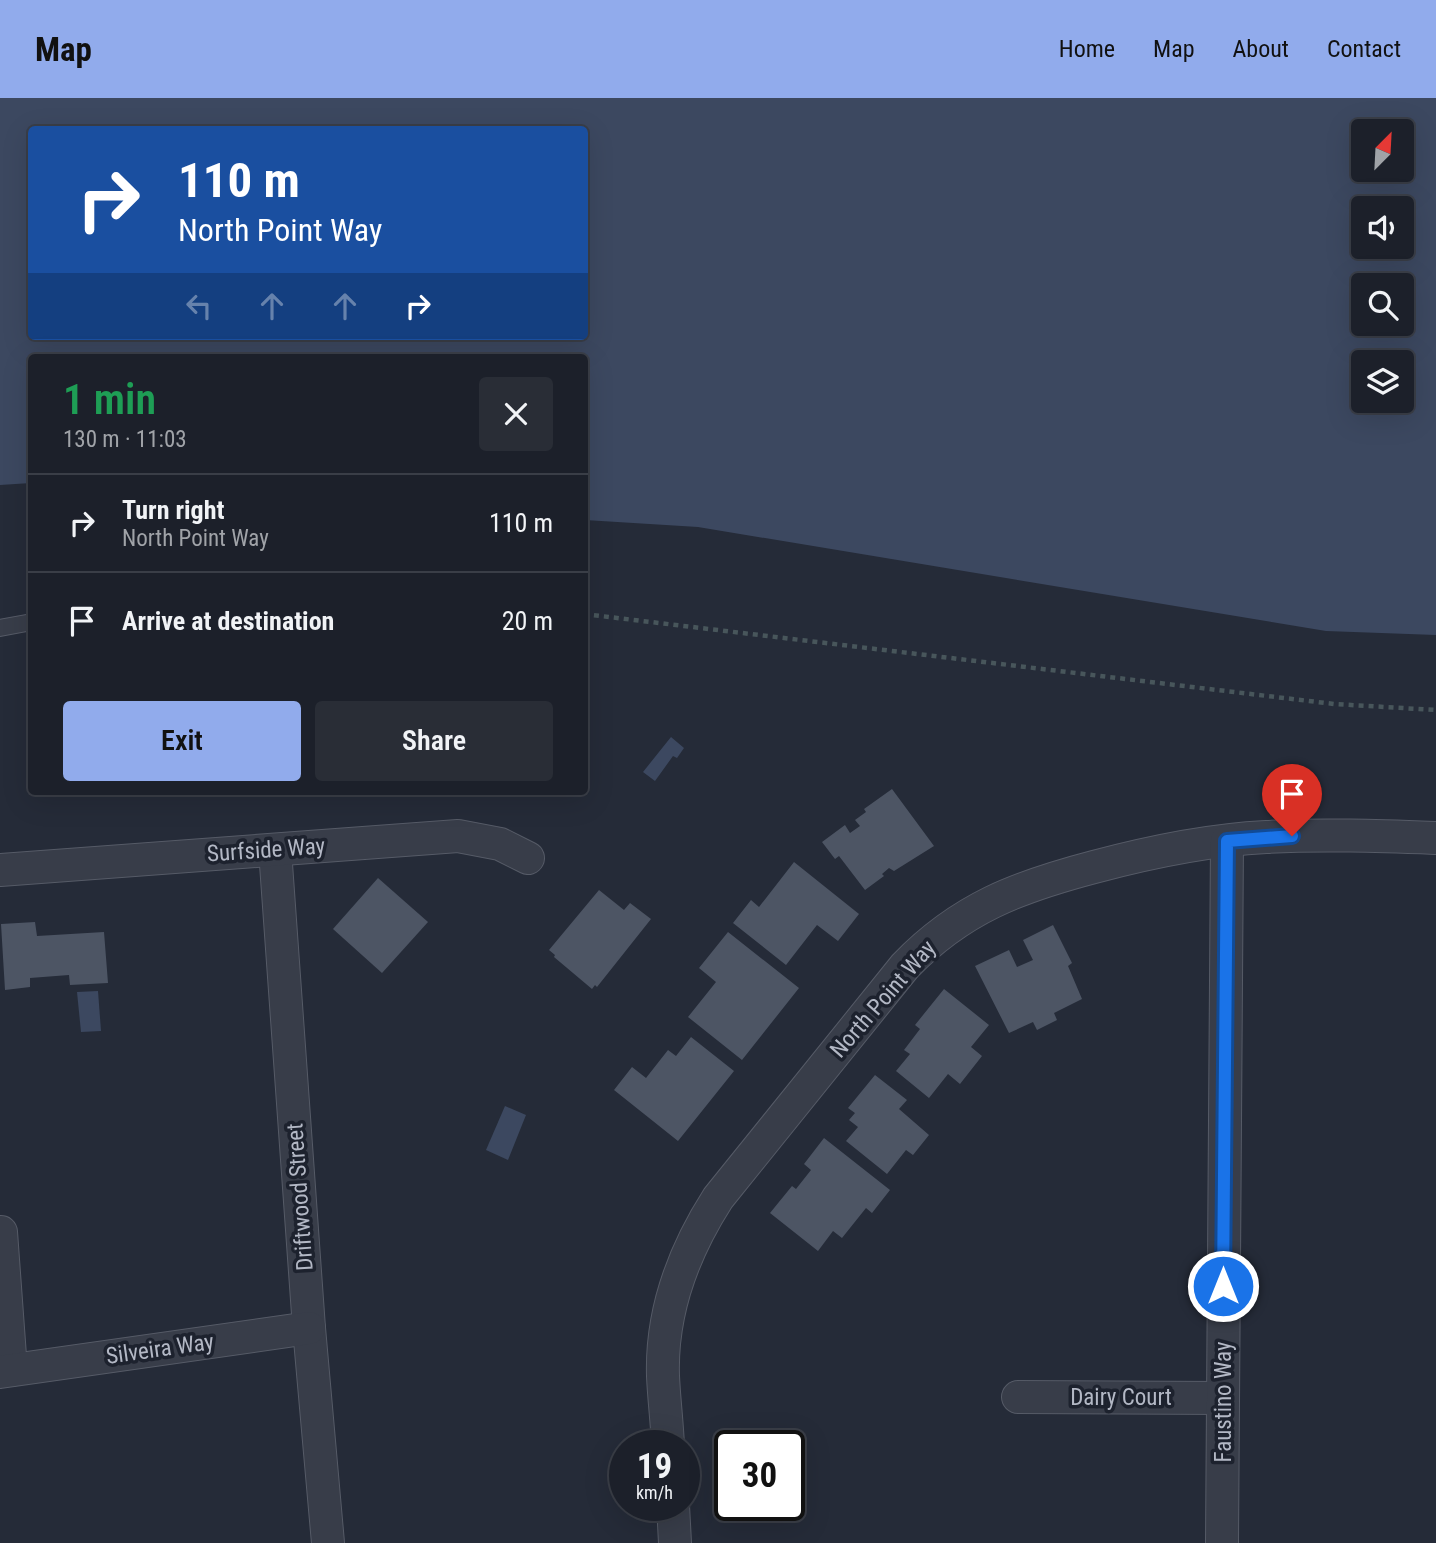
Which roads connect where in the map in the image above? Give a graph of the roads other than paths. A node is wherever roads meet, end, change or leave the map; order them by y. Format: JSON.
{"nodes":[{"id":1,"x":28,"y":623,"type":"edge"},
{"id":2,"x":0,"y":628,"type":"edge"},
{"id":3,"x":1436,"y":838,"type":"edge"},
{"id":4,"x":1227,"y":841,"type":"junction"},
{"id":5,"x":275,"y":850,"type":"junction"},
{"id":6,"x":528,"y":858,"type":"dead end"},
{"id":7,"x":0,"y":870,"type":"edge"},
{"id":8,"x":1,"y":1232,"type":"edge"},
{"id":9,"x":309,"y":1328,"type":"junction"},
{"id":10,"x":5,"y":1371,"type":"edge"},
{"id":11,"x":1018,"y":1397,"type":"dead end"},
{"id":12,"x":1223,"y":1398,"type":"junction"},
{"id":13,"x":667,"y":1430,"type":"edge"},
{"id":14,"x":674,"y":1521,"type":"edge"},
{"id":15,"x":328,"y":1543,"type":"edge"},
{"id":16,"x":675,"y":1543,"type":"edge"},
{"id":17,"x":1222,"y":1543,"type":"edge"}],
"edges":[{"from":1,"to":2,"type":"lane"},
{"from":3,"to":4,"type":"street","name":"North Point Way"},
{"from":4,"to":12,"type":"street","name":"Faustino Way"},
{"from":4,"to":13,"type":"street","name":"North Point Way"},
{"from":5,"to":6,"type":"street","name":"Surfside Way"},
{"from":5,"to":7,"type":"street","name":"Surfside Way"},
{"from":5,"to":9,"type":"street","name":"Driftwood Street"},
{"from":8,"to":10,"type":"street","name":"Silveira Way"},
{"from":9,"to":10,"type":"street","name":"Silveira Way"},
{"from":9,"to":15,"type":"street","name":"Driftwood Street"},
{"from":11,"to":12,"type":"street","name":"Dairy Court"},
{"from":12,"to":17,"type":"street","name":"Faustino Way"},
{"from":14,"to":16,"type":"street"}]}
